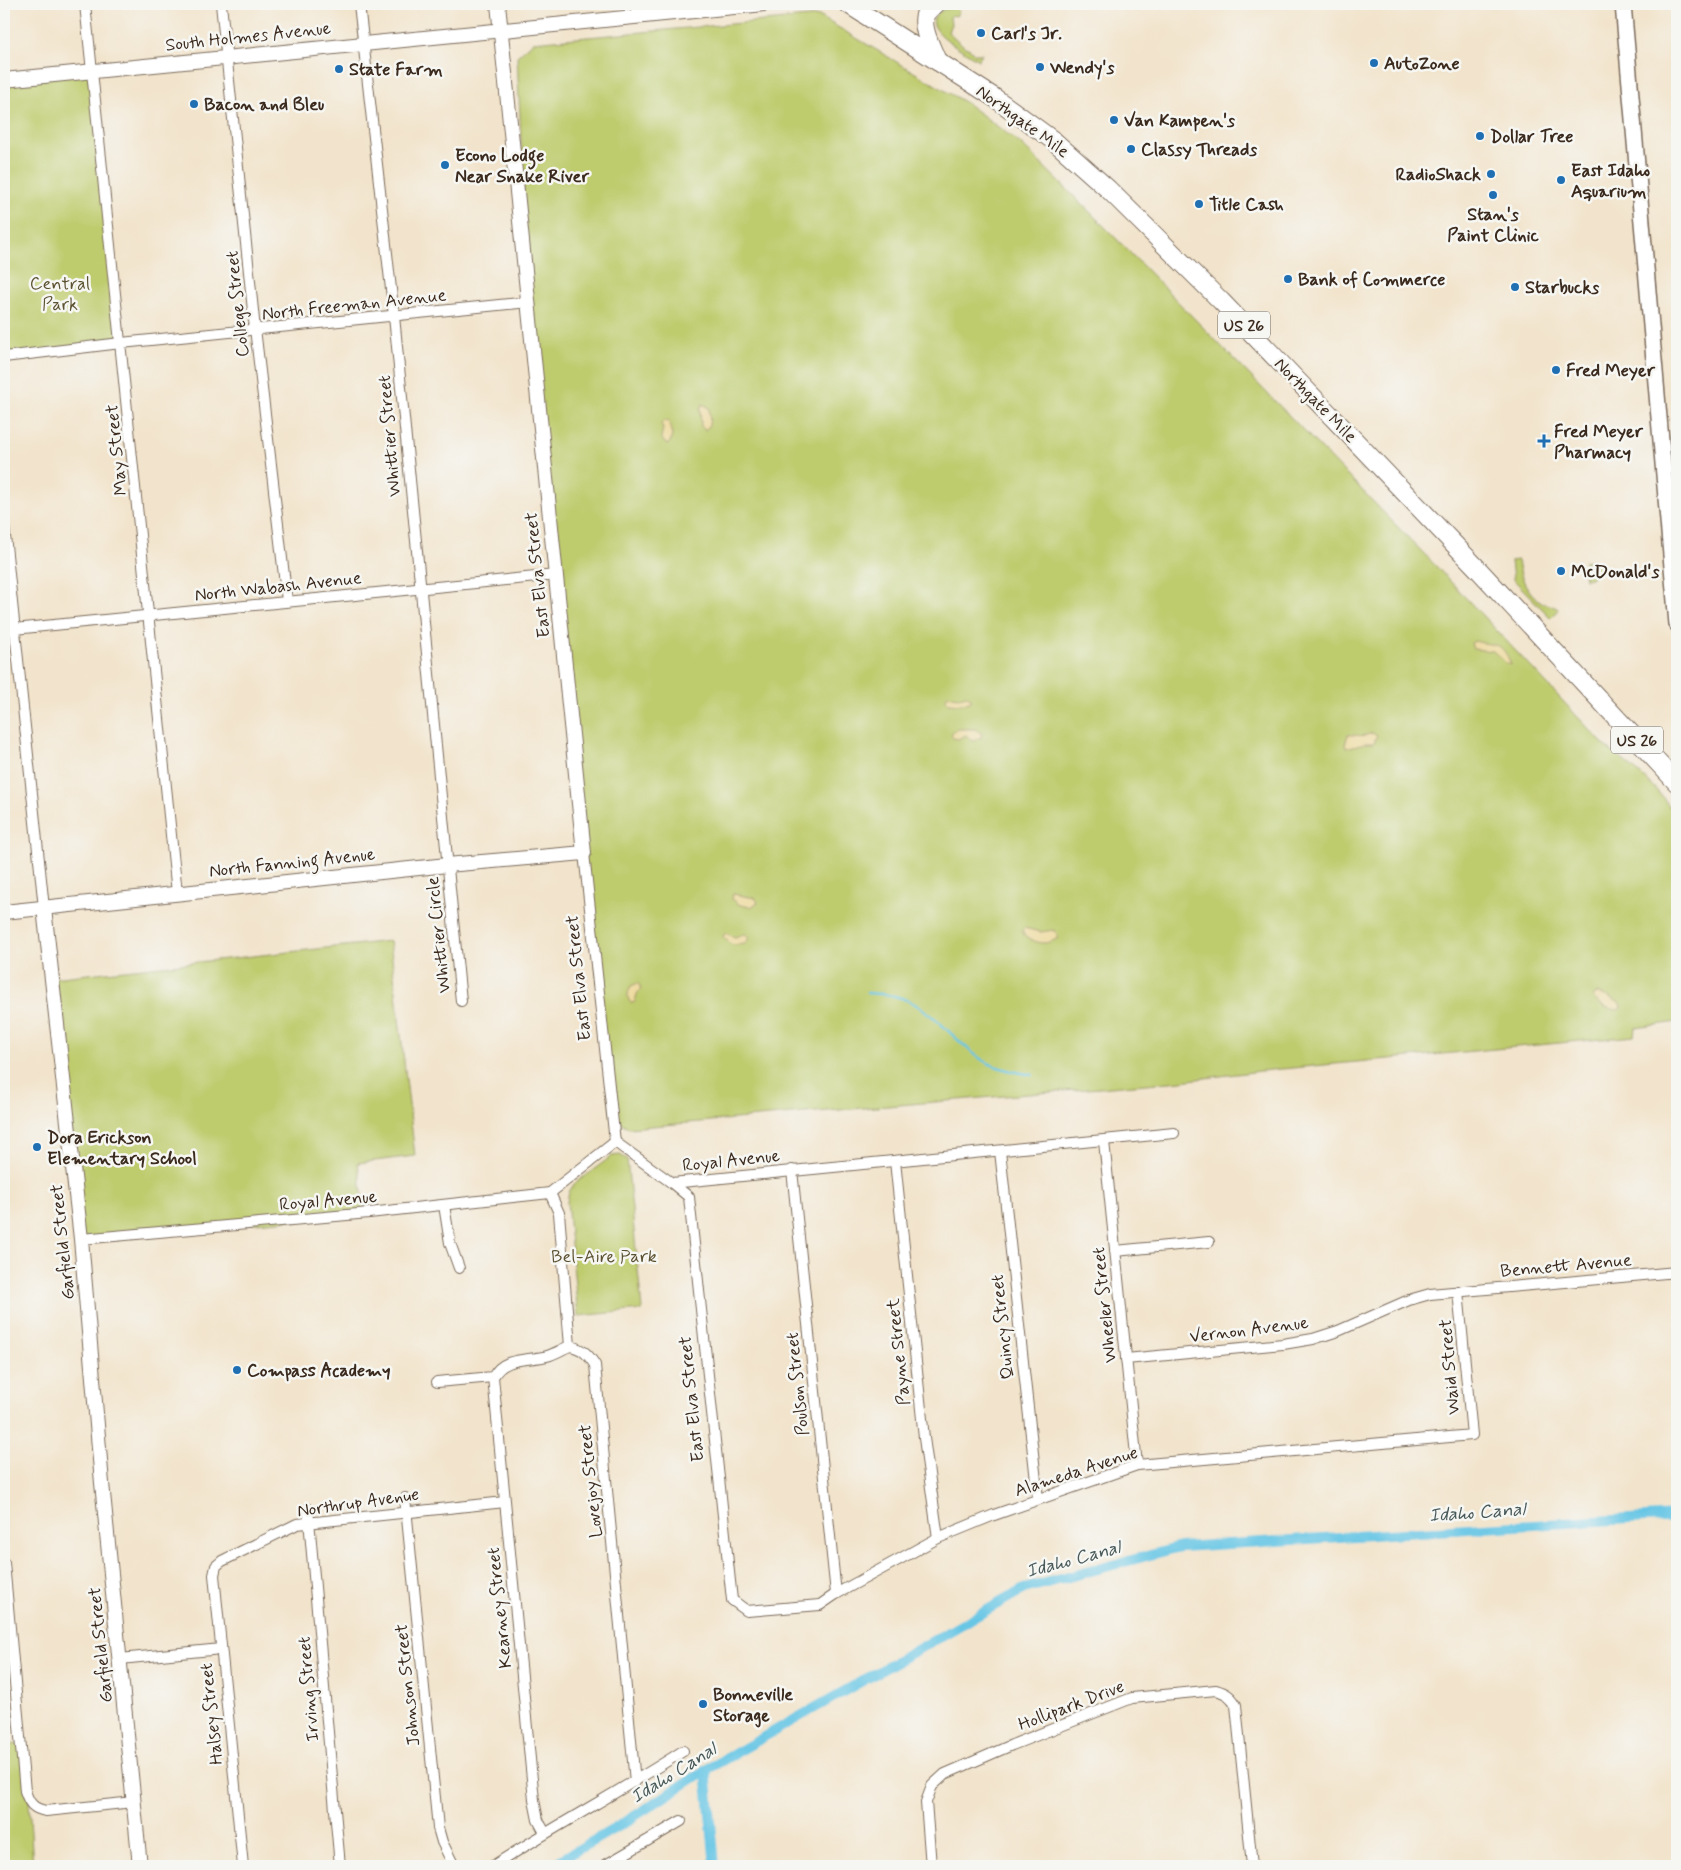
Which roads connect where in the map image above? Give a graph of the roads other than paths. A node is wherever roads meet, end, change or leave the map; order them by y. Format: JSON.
{"nodes":[{"id":1,"x":85,"y":4,"type":"edge"},
{"id":2,"x":221,"y":4,"type":"edge"},
{"id":3,"x":359,"y":4,"type":"edge"},
{"id":4,"x":498,"y":4,"type":"edge"},
{"id":5,"x":764,"y":4,"type":"edge"},
{"id":6,"x":848,"y":4,"type":"edge"},
{"id":7,"x":936,"y":4,"type":"edge"},
{"id":8,"x":1623,"y":4,"type":"edge"},
{"id":9,"x":637,"y":10,"type":"edge"},
{"id":10,"x":501,"y":30,"type":"junction"},
{"id":11,"x":363,"y":42,"type":"junction"},
{"id":12,"x":227,"y":57,"type":"junction"},
{"id":13,"x":937,"y":61,"type":"junction"},
{"id":14,"x":92,"y":70,"type":"junction"},
{"id":15,"x":4,"y":80,"type":"edge"},
{"id":16,"x":529,"y":302,"type":"junction"},
{"id":17,"x":394,"y":316,"type":"junction"},
{"id":18,"x":256,"y":330,"type":"junction"},
{"id":19,"x":121,"y":343,"type":"junction"},
{"id":20,"x":4,"y":357,"type":"edge"},
{"id":21,"x":4,"y":526,"type":"edge"},
{"id":22,"x":556,"y":575,"type":"junction"},
{"id":23,"x":420,"y":588,"type":"junction"},
{"id":24,"x":287,"y":601,"type":"junction"},
{"id":25,"x":149,"y":615,"type":"junction"},
{"id":26,"x":1677,"y":624,"type":"edge"},
{"id":27,"x":9,"y":629,"type":"edge"},
{"id":28,"x":1677,"y":783,"type":"edge"},
{"id":29,"x":584,"y":853,"type":"junction"},
{"id":30,"x":447,"y":865,"type":"junction"},
{"id":31,"x":177,"y":893,"type":"junction"},
{"id":32,"x":44,"y":908,"type":"junction"},
{"id":33,"x":4,"y":912,"type":"edge"},
{"id":34,"x":461,"y":1001,"type":"dead end"},
{"id":35,"x":1174,"y":1133,"type":"dead end"},
{"id":36,"x":1104,"y":1141,"type":"junction"},
{"id":37,"x":615,"y":1142,"type":"junction"},
{"id":38,"x":1000,"y":1151,"type":"junction"},
{"id":39,"x":895,"y":1161,"type":"junction"},
{"id":40,"x":792,"y":1170,"type":"junction"},
{"id":41,"x":672,"y":1183,"type":"junction"},
{"id":42,"x":550,"y":1193,"type":"junction"},
{"id":43,"x":444,"y":1205,"type":"junction"},
{"id":44,"x":81,"y":1239,"type":"junction"},
{"id":45,"x":1208,"y":1242,"type":"dead end"},
{"id":46,"x":1115,"y":1251,"type":"junction"},
{"id":47,"x":459,"y":1268,"type":"dead end"},
{"id":48,"x":1677,"y":1272,"type":"edge"},
{"id":49,"x":1458,"y":1291,"type":"junction"},
{"id":50,"x":570,"y":1346,"type":"junction"},
{"id":51,"x":1126,"y":1359,"type":"junction"},
{"id":52,"x":493,"y":1377,"type":"junction"},
{"id":53,"x":437,"y":1382,"type":"dead end"},
{"id":54,"x":1466,"y":1435,"type":"joint"},
{"id":55,"x":1137,"y":1465,"type":"junction"},
{"id":56,"x":405,"y":1498,"type":"dead end"},
{"id":57,"x":1038,"y":1499,"type":"junction"},
{"id":58,"x":505,"y":1502,"type":"junction"},
{"id":59,"x":308,"y":1509,"type":"dead end"},
{"id":60,"x":406,"y":1511,"type":"junction"},
{"id":61,"x":309,"y":1522,"type":"junction"},
{"id":62,"x":938,"y":1538,"type":"junction"},
{"id":63,"x":222,"y":1561,"type":"joint"},
{"id":64,"x":4,"y":1563,"type":"edge"},
{"id":65,"x":5,"y":1584,"type":"edge"},
{"id":66,"x":836,"y":1594,"type":"junction"},
{"id":67,"x":747,"y":1611,"type":"joint"},
{"id":68,"x":221,"y":1649,"type":"junction"},
{"id":69,"x":120,"y":1659,"type":"junction"},
{"id":70,"x":683,"y":1751,"type":"dead end"},
{"id":71,"x":635,"y":1782,"type":"junction"},
{"id":72,"x":134,"y":1802,"type":"junction"},
{"id":73,"x":681,"y":1821,"type":"dead end"},
{"id":74,"x":545,"y":1833,"type":"junction"},
{"id":75,"x":140,"y":1866,"type":"edge"},
{"id":76,"x":243,"y":1866,"type":"edge"},
{"id":77,"x":340,"y":1866,"type":"edge"},
{"id":78,"x":454,"y":1866,"type":"edge"},
{"id":79,"x":493,"y":1866,"type":"edge"},
{"id":80,"x":604,"y":1866,"type":"edge"},
{"id":81,"x":931,"y":1866,"type":"edge"},
{"id":82,"x":1252,"y":1866,"type":"edge"}],
"edges":[{"from":1,"to":14,"type":"street","name":"May Street"},
{"from":2,"to":12,"type":"street","name":"College Street"},
{"from":3,"to":11,"type":"street","name":"Whittier Street"},
{"from":4,"to":10,"type":"street","name":"East Elva Street"},
{"from":5,"to":9,"type":"street","name":"South Holmes Avenue"},
{"from":6,"to":13,"type":"highway","name":"Northgate Mile","number":"US 26"},
{"from":7,"to":13,"type":"highway"},
{"from":8,"to":26,"type":"main road"},
{"from":9,"to":10,"type":"street","name":"South Holmes Avenue"},
{"from":10,"to":11,"type":"street","name":"South Holmes Avenue"},
{"from":10,"to":16,"type":"street","name":"East Elva Street"},
{"from":11,"to":12,"type":"street","name":"South Holmes Avenue"},
{"from":11,"to":17,"type":"street","name":"Whittier Street"},
{"from":12,"to":14,"type":"street","name":"South Holmes Avenue"},
{"from":12,"to":18,"type":"street","name":"College Street"},
{"from":13,"to":28,"type":"highway","name":"Northgate Mile","number":"US 26"},
{"from":14,"to":15,"type":"street","name":"South Holmes Avenue"},
{"from":14,"to":19,"type":"street","name":"May Street"},
{"from":16,"to":17,"type":"street","name":"North Freeman Avenue"},
{"from":16,"to":22,"type":"street","name":"East Elva Street"},
{"from":17,"to":18,"type":"street","name":"North Freeman Avenue"},
{"from":17,"to":23,"type":"street","name":"Whittier Street"},
{"from":18,"to":19,"type":"street","name":"North Freeman Avenue"},
{"from":18,"to":24,"type":"street","name":"College Street"},
{"from":19,"to":20,"type":"street","name":"North Freeman Avenue"},
{"from":19,"to":25,"type":"street","name":"May Street"},
{"from":21,"to":27,"type":"street","name":"Garfield Street"},
{"from":22,"to":23,"type":"street","name":"North Wabash Avenue"},
{"from":22,"to":29,"type":"street","name":"East Elva Street"},
{"from":23,"to":24,"type":"street","name":"North Wabash Avenue"},
{"from":23,"to":30,"type":"street","name":"Whittier Street"},
{"from":24,"to":25,"type":"street","name":"North Wabash Avenue"},
{"from":25,"to":27,"type":"street","name":"North Wabash Avenue"},
{"from":25,"to":31,"type":"street","name":"May Street"},
{"from":27,"to":32,"type":"street","name":"Garfield Street"},
{"from":29,"to":30,"type":"street","name":"North Fanning Avenue"},
{"from":29,"to":37,"type":"street","name":"East Elva Street"},
{"from":30,"to":31,"type":"street","name":"North Fanning Avenue"},
{"from":30,"to":34,"type":"street","name":"Whittier Circle"},
{"from":31,"to":32,"type":"street","name":"North Fanning Avenue"},
{"from":32,"to":33,"type":"street","name":"North Fanning Avenue"},
{"from":32,"to":44,"type":"street","name":"Garfield Street"},
{"from":35,"to":36,"type":"street","name":"Royal Avenue"},
{"from":36,"to":38,"type":"street","name":"Royal Avenue"},
{"from":36,"to":46,"type":"street","name":"Wheeler Street"},
{"from":37,"to":41,"type":"street","name":"Royal Avenue"},
{"from":37,"to":42,"type":"street"},
{"from":38,"to":39,"type":"street","name":"Royal Avenue"},
{"from":38,"to":57,"type":"street","name":"Quincy Street"},
{"from":39,"to":40,"type":"street","name":"Royal Avenue"},
{"from":39,"to":62,"type":"street","name":"Payne Street"},
{"from":40,"to":41,"type":"street","name":"Royal Avenue"},
{"from":40,"to":66,"type":"street","name":"Poulson Street"},
{"from":41,"to":67,"type":"street","name":"East Elva Street"},
{"from":42,"to":43,"type":"street","name":"Royal Avenue"},
{"from":42,"to":50,"type":"street"},
{"from":43,"to":44,"type":"street","name":"Royal Avenue"},
{"from":43,"to":47,"type":"street"},
{"from":44,"to":69,"type":"street","name":"Garfield Street"},
{"from":45,"to":46,"type":"street"},
{"from":46,"to":51,"type":"street","name":"Wheeler Street"},
{"from":48,"to":49,"type":"street","name":"Bennett Avenue"},
{"from":49,"to":51,"type":"street","name":"Vernon Avenue"},
{"from":49,"to":54,"type":"street","name":"Waid Street"},
{"from":50,"to":52,"type":"street"},
{"from":50,"to":71,"type":"street","name":"Lovejoy Street"},
{"from":51,"to":55,"type":"street","name":"Wheeler Street"},
{"from":52,"to":53,"type":"street"},
{"from":52,"to":58,"type":"street","name":"Kearney Street"},
{"from":54,"to":55,"type":"street","name":"Alameda Avenue"},
{"from":55,"to":57,"type":"street","name":"Alameda Avenue"},
{"from":56,"to":60,"type":"street","name":"Johnson Street"},
{"from":57,"to":62,"type":"street","name":"Alameda Avenue"},
{"from":58,"to":60,"type":"street","name":"Northrup Avenue"},
{"from":58,"to":74,"type":"street","name":"Kearney Street"},
{"from":59,"to":61,"type":"street","name":"Irving Street"},
{"from":60,"to":61,"type":"street","name":"Northrup Avenue"},
{"from":60,"to":78,"type":"street","name":"Johnson Street"},
{"from":61,"to":63,"type":"street","name":"Northrup Avenue"},
{"from":61,"to":77,"type":"street","name":"Irving Street"},
{"from":62,"to":66,"type":"street","name":"Alameda Avenue"},
{"from":63,"to":68,"type":"street","name":"Halsey Street"},
{"from":64,"to":65,"type":"street"},
{"from":65,"to":72,"type":"street"},
{"from":66,"to":67,"type":"street","name":"Alameda Avenue"},
{"from":68,"to":69,"type":"street"},
{"from":68,"to":76,"type":"street","name":"Halsey Street"},
{"from":69,"to":72,"type":"street","name":"Garfield Street"},
{"from":70,"to":71,"type":"street"},
{"from":71,"to":74,"type":"street"},
{"from":72,"to":75,"type":"street","name":"Garfield Street"},
{"from":73,"to":80,"type":"street"},
{"from":74,"to":79,"type":"street"},
{"from":81,"to":82,"type":"street","name":"Hollipark Drive"}]}
